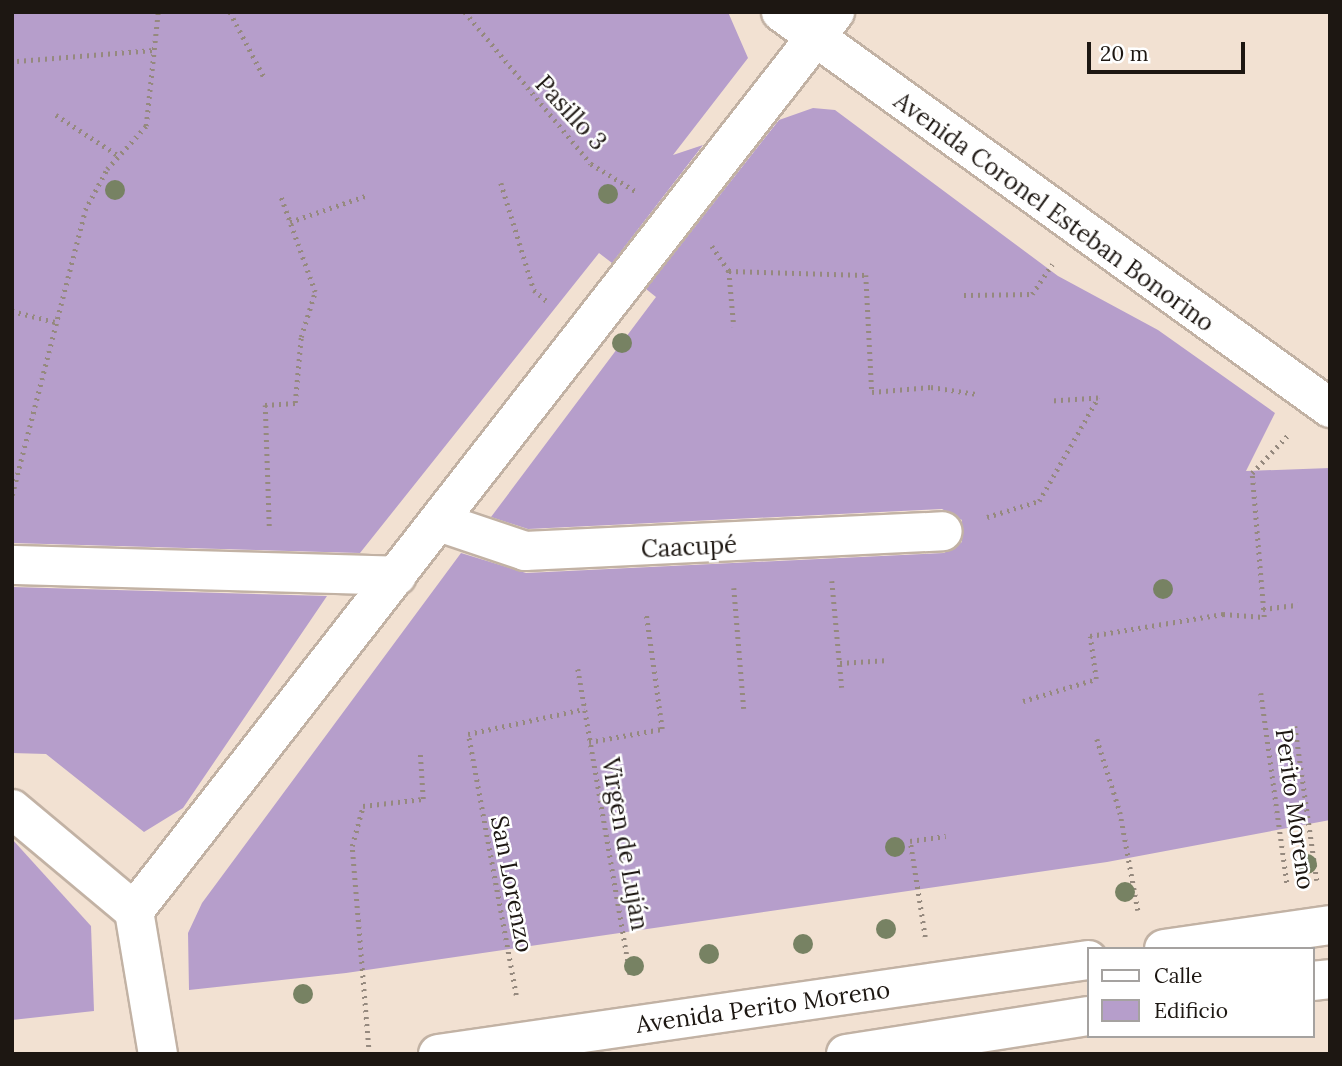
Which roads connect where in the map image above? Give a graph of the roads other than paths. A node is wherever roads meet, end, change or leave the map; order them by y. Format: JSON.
{"nodes":[{"id":1,"x":781,"y":12,"type":"edge"},
{"id":2,"x":825,"y":26,"type":"edge"},
{"id":3,"x":1325,"y":405,"type":"edge"},
{"id":4,"x":439,"y":522,"type":"junction"},
{"id":5,"x":943,"y":531,"type":"road end"},
{"id":6,"x":12,"y":565,"type":"edge"},
{"id":7,"x":397,"y":576,"type":"junction"},
{"id":8,"x":12,"y":809,"type":"edge"},
{"id":9,"x":134,"y":911,"type":"junction"},
{"id":10,"x":1316,"y":927,"type":"edge"},
{"id":11,"x":1152,"y":935,"type":"edge"},
{"id":12,"x":1086,"y":960,"type":"edge"},
{"id":13,"x":1086,"y":1016,"type":"edge"},
{"id":14,"x":158,"y":1054,"type":"edge"},
{"id":15,"x":438,"y":1054,"type":"edge"},
{"id":16,"x":846,"y":1054,"type":"edge"}],
"edges":[{"from":1,"to":2,"type":"street","name":"Avenida Coronel Esteban Bonorino"},
{"from":2,"to":3,"type":"street","name":"Avenida Coronel Esteban Bonorino"},
{"from":2,"to":4,"type":"street"},
{"from":4,"to":5,"type":"street","name":"Caacupé"},
{"from":4,"to":7,"type":"street"},
{"from":6,"to":7,"type":"street"},
{"from":7,"to":9,"type":"street"},
{"from":8,"to":9,"type":"street"},
{"from":9,"to":14,"type":"street"},
{"from":10,"to":11,"type":"street"},
{"from":12,"to":15,"type":"street","name":"Avenida Perito Moreno"},
{"from":13,"to":16,"type":"street"}]}
